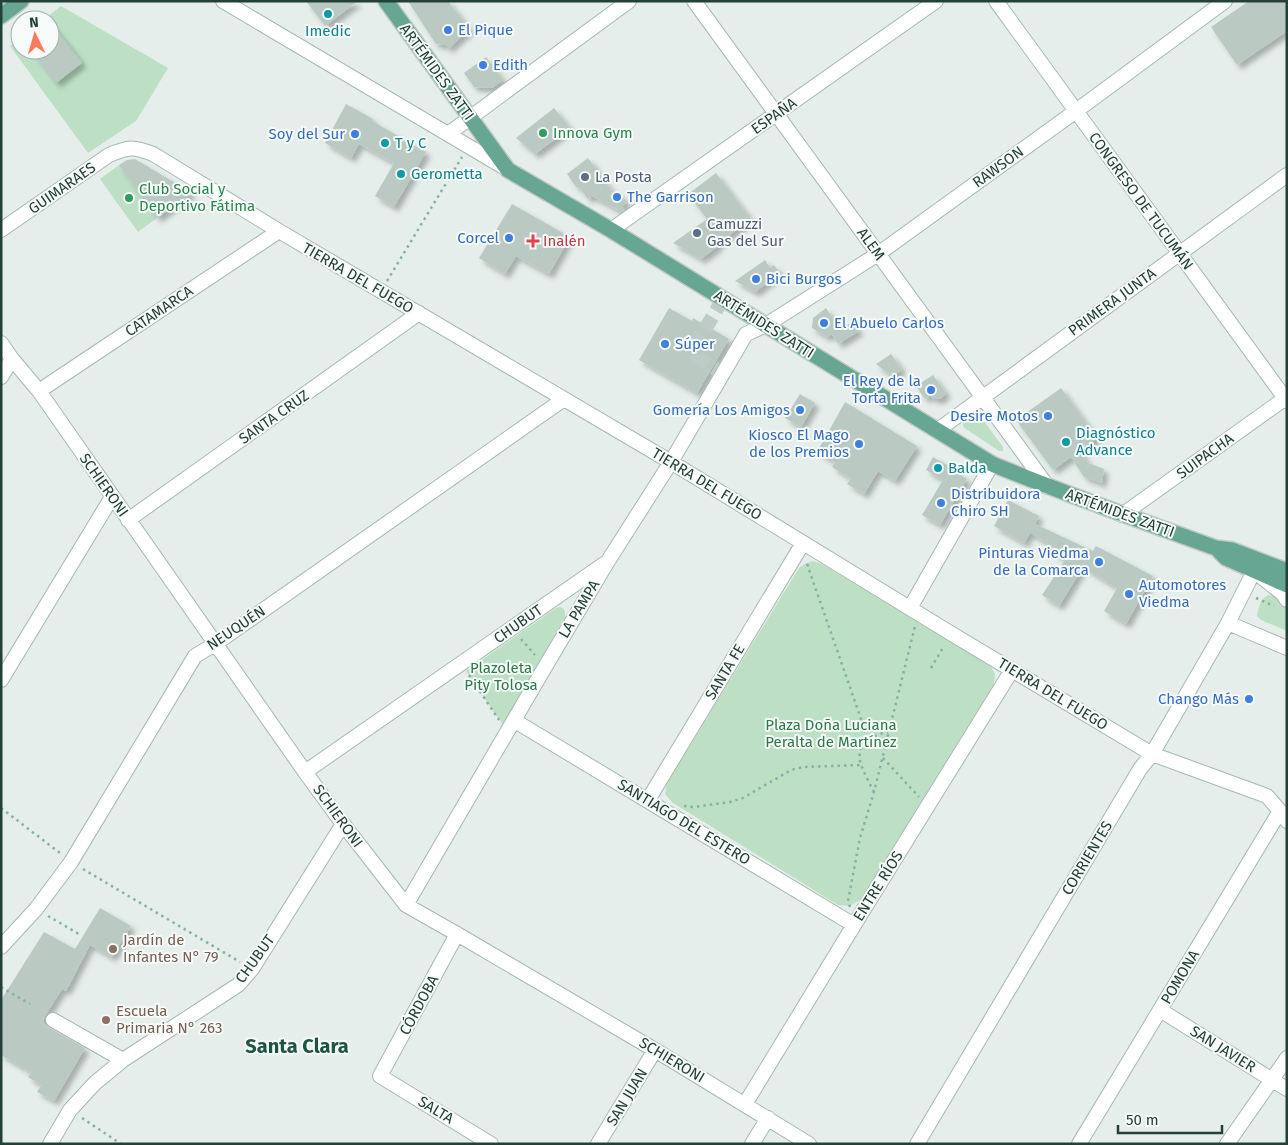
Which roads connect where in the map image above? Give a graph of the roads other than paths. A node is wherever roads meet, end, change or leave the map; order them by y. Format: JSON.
{"nodes":[{"id":1,"x":21,"y":1,"type":"edge"},
{"id":2,"x":223,"y":1,"type":"edge"},
{"id":3,"x":386,"y":1,"type":"edge"},
{"id":4,"x":629,"y":1,"type":"edge"},
{"id":5,"x":694,"y":1,"type":"edge"},
{"id":6,"x":936,"y":1,"type":"edge"},
{"id":7,"x":996,"y":1,"type":"edge"},
{"id":8,"x":1225,"y":1,"type":"edge"},
{"id":9,"x":1,"y":16,"type":"edge"},
{"id":10,"x":1076,"y":111,"type":"junction"},
{"id":11,"x":776,"y":114,"type":"junction"},
{"id":12,"x":470,"y":118,"type":"junction"},
{"id":13,"x":448,"y":134,"type":"junction"},
{"id":14,"x":124,"y":148,"type":"joint"},
{"id":15,"x":508,"y":170,"type":"junction"},
{"id":16,"x":1287,"y":174,"type":"edge"},
{"id":17,"x":1,"y":230,"type":"edge"},
{"id":18,"x":612,"y":230,"type":"junction"},
{"id":19,"x":279,"y":231,"type":"junction"},
{"id":20,"x":1179,"y":253,"type":"junction"},
{"id":21,"x":878,"y":254,"type":"junction"},
{"id":22,"x":420,"y":313,"type":"junction"},
{"id":23,"x":766,"y":325,"type":"junction"},
{"id":24,"x":1,"y":343,"type":"edge"},
{"id":25,"x":12,"y":359,"type":"junction"},
{"id":26,"x":1,"y":377,"type":"edge"},
{"id":27,"x":39,"y":391,"type":"junction"},
{"id":28,"x":983,"y":397,"type":"junction"},
{"id":29,"x":564,"y":399,"type":"junction"},
{"id":30,"x":1286,"y":399,"type":"edge"},
{"id":31,"x":938,"y":430,"type":"junction"},
{"id":32,"x":671,"y":462,"type":"junction"},
{"id":33,"x":992,"y":464,"type":"junction"},
{"id":34,"x":1048,"y":487,"type":"junction"},
{"id":35,"x":112,"y":497,"type":"junction"},
{"id":36,"x":1122,"y":515,"type":"junction"},
{"id":37,"x":128,"y":520,"type":"junction"},
{"id":38,"x":803,"y":543,"type":"junction"},
{"id":39,"x":1216,"y":548,"type":"junction"},
{"id":40,"x":608,"y":562,"type":"junction"},
{"id":41,"x":1254,"y":571,"type":"junction"},
{"id":42,"x":1287,"y":572,"type":"edge"},
{"id":43,"x":1287,"y":585,"type":"edge"},
{"id":44,"x":1280,"y":603,"type":"edge"},
{"id":45,"x":914,"y":610,"type":"junction"},
{"id":46,"x":1228,"y":623,"type":"junction"},
{"id":47,"x":215,"y":644,"type":"junction"},
{"id":48,"x":1287,"y":648,"type":"edge"},
{"id":49,"x":1012,"y":670,"type":"junction"},
{"id":50,"x":1,"y":680,"type":"edge"},
{"id":51,"x":511,"y":726,"type":"junction"},
{"id":52,"x":1152,"y":754,"type":"junction"},
{"id":53,"x":305,"y":772,"type":"junction"},
{"id":54,"x":648,"y":800,"type":"junction"},
{"id":55,"x":1283,"y":816,"type":"edge"},
{"id":56,"x":342,"y":824,"type":"junction"},
{"id":57,"x":406,"y":905,"type":"junction"},
{"id":58,"x":854,"y":925,"type":"junction"},
{"id":59,"x":457,"y":934,"type":"junction"},
{"id":60,"x":1,"y":947,"type":"edge"},
{"id":61,"x":1160,"y":1010,"type":"junction"},
{"id":62,"x":53,"y":1020,"type":"dead end"},
{"id":63,"x":655,"y":1050,"type":"junction"},
{"id":64,"x":1287,"y":1058,"type":"edge"},
{"id":65,"x":123,"y":1060,"type":"junction"},
{"id":66,"x":380,"y":1076,"type":"joint"},
{"id":67,"x":1272,"y":1079,"type":"junction"},
{"id":68,"x":1287,"y":1089,"type":"edge"},
{"id":69,"x":745,"y":1104,"type":"junction"},
{"id":70,"x":768,"y":1118,"type":"junction"},
{"id":71,"x":50,"y":1144,"type":"edge"},
{"id":72,"x":491,"y":1144,"type":"edge"},
{"id":73,"x":598,"y":1144,"type":"edge"},
{"id":74,"x":752,"y":1144,"type":"edge"},
{"id":75,"x":809,"y":1144,"type":"edge"},
{"id":76,"x":917,"y":1144,"type":"edge"},
{"id":77,"x":1079,"y":1144,"type":"edge"},
{"id":78,"x":1227,"y":1144,"type":"edge"}],
"edges":[{"from":1,"to":9,"type":"main road"},
{"from":2,"to":13,"type":"street"},
{"from":3,"to":12,"type":"main road","name":"ARTÉMIDES ZATTI"},
{"from":4,"to":12,"type":"street"},
{"from":5,"to":11,"type":"street","name":"ALEM"},
{"from":6,"to":11,"type":"street","name":"ESPAÑA"},
{"from":7,"to":10,"type":"street","name":"CONGRESO DE TUCUMÁN"},
{"from":8,"to":10,"type":"street","name":"RAWSON"},
{"from":10,"to":20,"type":"street","name":"CONGRESO DE TUCUMÁN"},
{"from":10,"to":21,"type":"street","name":"RAWSON"},
{"from":11,"to":18,"type":"street","name":"ESPAÑA"},
{"from":11,"to":21,"type":"street","name":"ALEM"},
{"from":12,"to":13,"type":"street"},
{"from":12,"to":15,"type":"main road","name":"ARTÉMIDES ZATTI"},
{"from":13,"to":15,"type":"street"},
{"from":14,"to":17,"type":"street","name":"GUIMARAES"},
{"from":14,"to":19,"type":"street","name":"TIERRA DEL FUEGO"},
{"from":15,"to":18,"type":"main road","name":"ARTÉMIDES ZATTI"},
{"from":16,"to":20,"type":"street","name":"PRIMERA JUNTA"},
{"from":18,"to":23,"type":"main road","name":"ARTÉMIDES ZATTI"},
{"from":19,"to":22,"type":"street","name":"TIERRA DEL FUEGO"},
{"from":19,"to":27,"type":"street","name":"CATAMARCA"},
{"from":20,"to":28,"type":"street","name":"PRIMERA JUNTA"},
{"from":20,"to":30,"type":"street","name":"CONGRESO DE TUCUMÁN"},
{"from":21,"to":23,"type":"street","name":"RAWSON"},
{"from":21,"to":28,"type":"street","name":"ALEM"},
{"from":22,"to":29,"type":"street","name":"TIERRA DEL FUEGO"},
{"from":22,"to":37,"type":"street","name":"SANTA CRUZ"},
{"from":23,"to":31,"type":"main road","name":"ARTÉMIDES ZATTI"},
{"from":23,"to":32,"type":"street","name":"LA PAMPA"},
{"from":24,"to":25,"type":"street","name":"SCHIERONI"},
{"from":25,"to":26,"type":"street"},
{"from":25,"to":27,"type":"street","name":"SCHIERONI"},
{"from":27,"to":35,"type":"street","name":"SCHIERONI"},
{"from":28,"to":31,"type":"street","name":"PRIMERA JUNTA"},
{"from":28,"to":34,"type":"street","name":"ALEM"},
{"from":29,"to":32,"type":"street","name":"TIERRA DEL FUEGO"},
{"from":29,"to":47,"type":"street","name":"NEUQUÉN"},
{"from":30,"to":36,"type":"street","name":"SUIPACHA"},
{"from":31,"to":33,"type":"main road","name":"ARTÉMIDES ZATTI"},
{"from":32,"to":38,"type":"street","name":"TIERRA DEL FUEGO"},
{"from":32,"to":40,"type":"street","name":"LA PAMPA"},
{"from":33,"to":34,"type":"main road","name":"ARTÉMIDES ZATTI"},
{"from":33,"to":45,"type":"street"},
{"from":34,"to":36,"type":"main road","name":"ARTÉMIDES ZATTI"},
{"from":35,"to":37,"type":"street","name":"SCHIERONI"},
{"from":35,"to":50,"type":"street"},
{"from":36,"to":39,"type":"main road","name":"ARTÉMIDES ZATTI"},
{"from":37,"to":47,"type":"street","name":"SCHIERONI"},
{"from":38,"to":45,"type":"street","name":"TIERRA DEL FUEGO"},
{"from":38,"to":54,"type":"street","name":"SANTA FE"},
{"from":39,"to":41,"type":"main road","name":"ARTÉMIDES ZATTI"},
{"from":39,"to":42,"type":"main road","name":"ARTÉMIDES ZATTI"},
{"from":40,"to":51,"type":"street","name":"LA PAMPA"},
{"from":40,"to":53,"type":"street","name":"CHUBUT"},
{"from":41,"to":43,"type":"main road","name":"ARTÉMIDES ZATTI"},
{"from":41,"to":44,"type":"street"},
{"from":41,"to":46,"type":"street","name":"CORRIENTES"},
{"from":45,"to":49,"type":"street","name":"TIERRA DEL FUEGO"},
{"from":46,"to":48,"type":"street"},
{"from":46,"to":52,"type":"street","name":"CORRIENTES"},
{"from":47,"to":53,"type":"street","name":"SCHIERONI"},
{"from":47,"to":60,"type":"street","name":"NEUQUÉN"},
{"from":49,"to":52,"type":"street","name":"TIERRA DEL FUEGO"},
{"from":49,"to":58,"type":"street","name":"ENTRE RÍOS"},
{"from":51,"to":54,"type":"street","name":"SANTIAGO DEL ESTERO"},
{"from":51,"to":57,"type":"street","name":"LA PAMPA"},
{"from":52,"to":55,"type":"street","name":"TIERRA DEL FUEGO"},
{"from":52,"to":76,"type":"street","name":"CORRIENTES"},
{"from":53,"to":56,"type":"street","name":"SCHIERONI"},
{"from":54,"to":58,"type":"street","name":"SANTIAGO DEL ESTERO"},
{"from":55,"to":61,"type":"street","name":"POMONA"},
{"from":56,"to":57,"type":"street","name":"SCHIERONI"},
{"from":56,"to":65,"type":"street","name":"CHUBUT"},
{"from":57,"to":59,"type":"street","name":"SCHIERONI"},
{"from":58,"to":69,"type":"street","name":"ENTRE RÍOS"},
{"from":59,"to":63,"type":"street","name":"SCHIERONI"},
{"from":59,"to":66,"type":"street","name":"CÓRDOBA"},
{"from":61,"to":67,"type":"street","name":"SAN JAVIER"},
{"from":61,"to":77,"type":"street","name":"POMONA"},
{"from":62,"to":65,"type":"street"},
{"from":63,"to":69,"type":"street","name":"SCHIERONI"},
{"from":63,"to":73,"type":"street","name":"SAN JUAN"},
{"from":64,"to":67,"type":"street"},
{"from":65,"to":71,"type":"street","name":"CHUBUT"},
{"from":66,"to":72,"type":"street","name":"SALTA"},
{"from":67,"to":68,"type":"street","name":"SAN JAVIER"},
{"from":67,"to":78,"type":"street"},
{"from":69,"to":70,"type":"street","name":"SCHIERONI"},
{"from":70,"to":74,"type":"street"},
{"from":70,"to":75,"type":"street","name":"SCHIERONI"}]}
